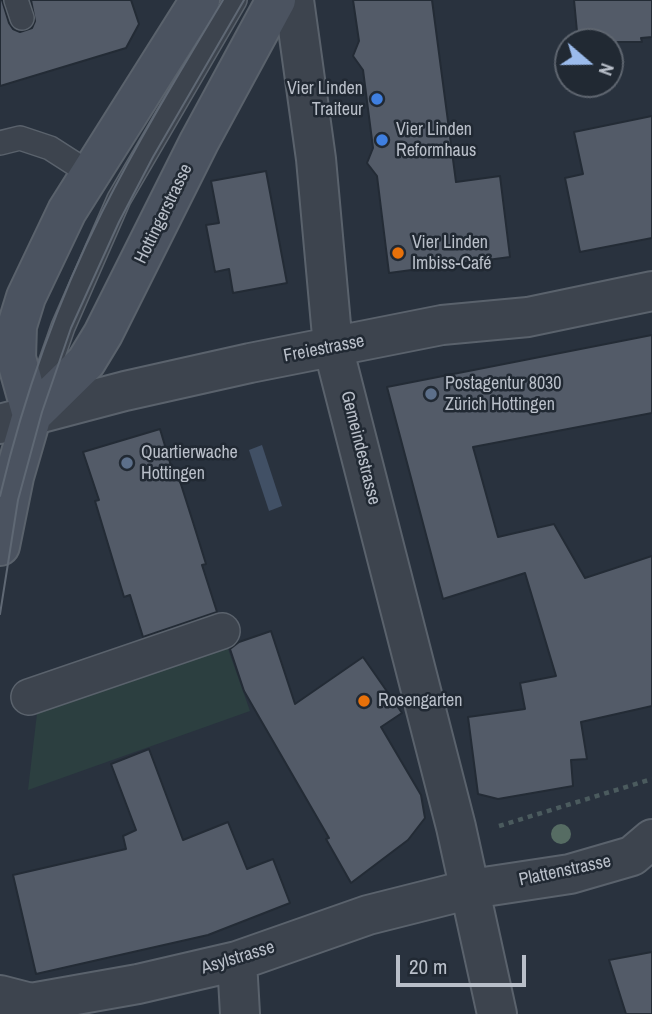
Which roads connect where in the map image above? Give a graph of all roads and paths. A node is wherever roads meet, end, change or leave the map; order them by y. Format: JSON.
{"nodes":[{"id":1,"x":200,"y":0,"type":"edge"},
{"id":2,"x":235,"y":0,"type":"edge"},
{"id":3,"x":276,"y":0,"type":"edge"},
{"id":4,"x":294,"y":0,"type":"edge"},
{"id":5,"x":0,"y":143,"type":"edge"},
{"id":6,"x":89,"y":173,"type":"junction"},
{"id":7,"x":652,"y":291,"type":"edge"},
{"id":8,"x":333,"y":346,"type":"junction"},
{"id":9,"x":16,"y":419,"type":"edge"},
{"id":10,"x":0,"y":546,"type":"edge"},
{"id":11,"x":222,"y":631,"type":"dead end"},
{"id":12,"x":29,"y":696,"type":"dead end"},
{"id":13,"x":652,"y":779,"type":"edge"},
{"id":14,"x":497,"y":827,"type":"dead end"},
{"id":15,"x":652,"y":839,"type":"edge"},
{"id":16,"x":471,"y":889,"type":"junction"},
{"id":17,"x":237,"y":961,"type":"junction"},
{"id":18,"x":0,"y":995,"type":"edge"},
{"id":19,"x":240,"y":1014,"type":"edge"},
{"id":20,"x":498,"y":1014,"type":"edge"}],
"edges":[{"from":1,"to":6,"type":"main road"},
{"from":2,"to":9,"type":"lane","name":"Hottingerstrasse"},
{"from":3,"to":9,"type":"main road","name":"Hottingerstrasse"},
{"from":4,"to":8,"type":"street","name":"Gemeindestrasse"},
{"from":5,"to":6,"type":"lane"},
{"from":6,"to":9,"type":"main road"},
{"from":7,"to":8,"type":"street","name":"Freiestrasse"},
{"from":8,"to":9,"type":"street","name":"Freiestrasse"},
{"from":8,"to":16,"type":"street","name":"Gemeindestrasse"},
{"from":9,"to":10,"type":"main road","name":"Hottingerstrasse"},
{"from":11,"to":12,"type":"street"},
{"from":13,"to":14,"type":"path"},
{"from":15,"to":16,"type":"street","name":"Plattenstrasse"},
{"from":16,"to":17,"type":"street","name":"Asylstrasse"},
{"from":16,"to":20,"type":"street","name":"Gemeindestrasse"},
{"from":17,"to":18,"type":"street","name":"Asylstrasse"},
{"from":17,"to":19,"type":"street"}]}
